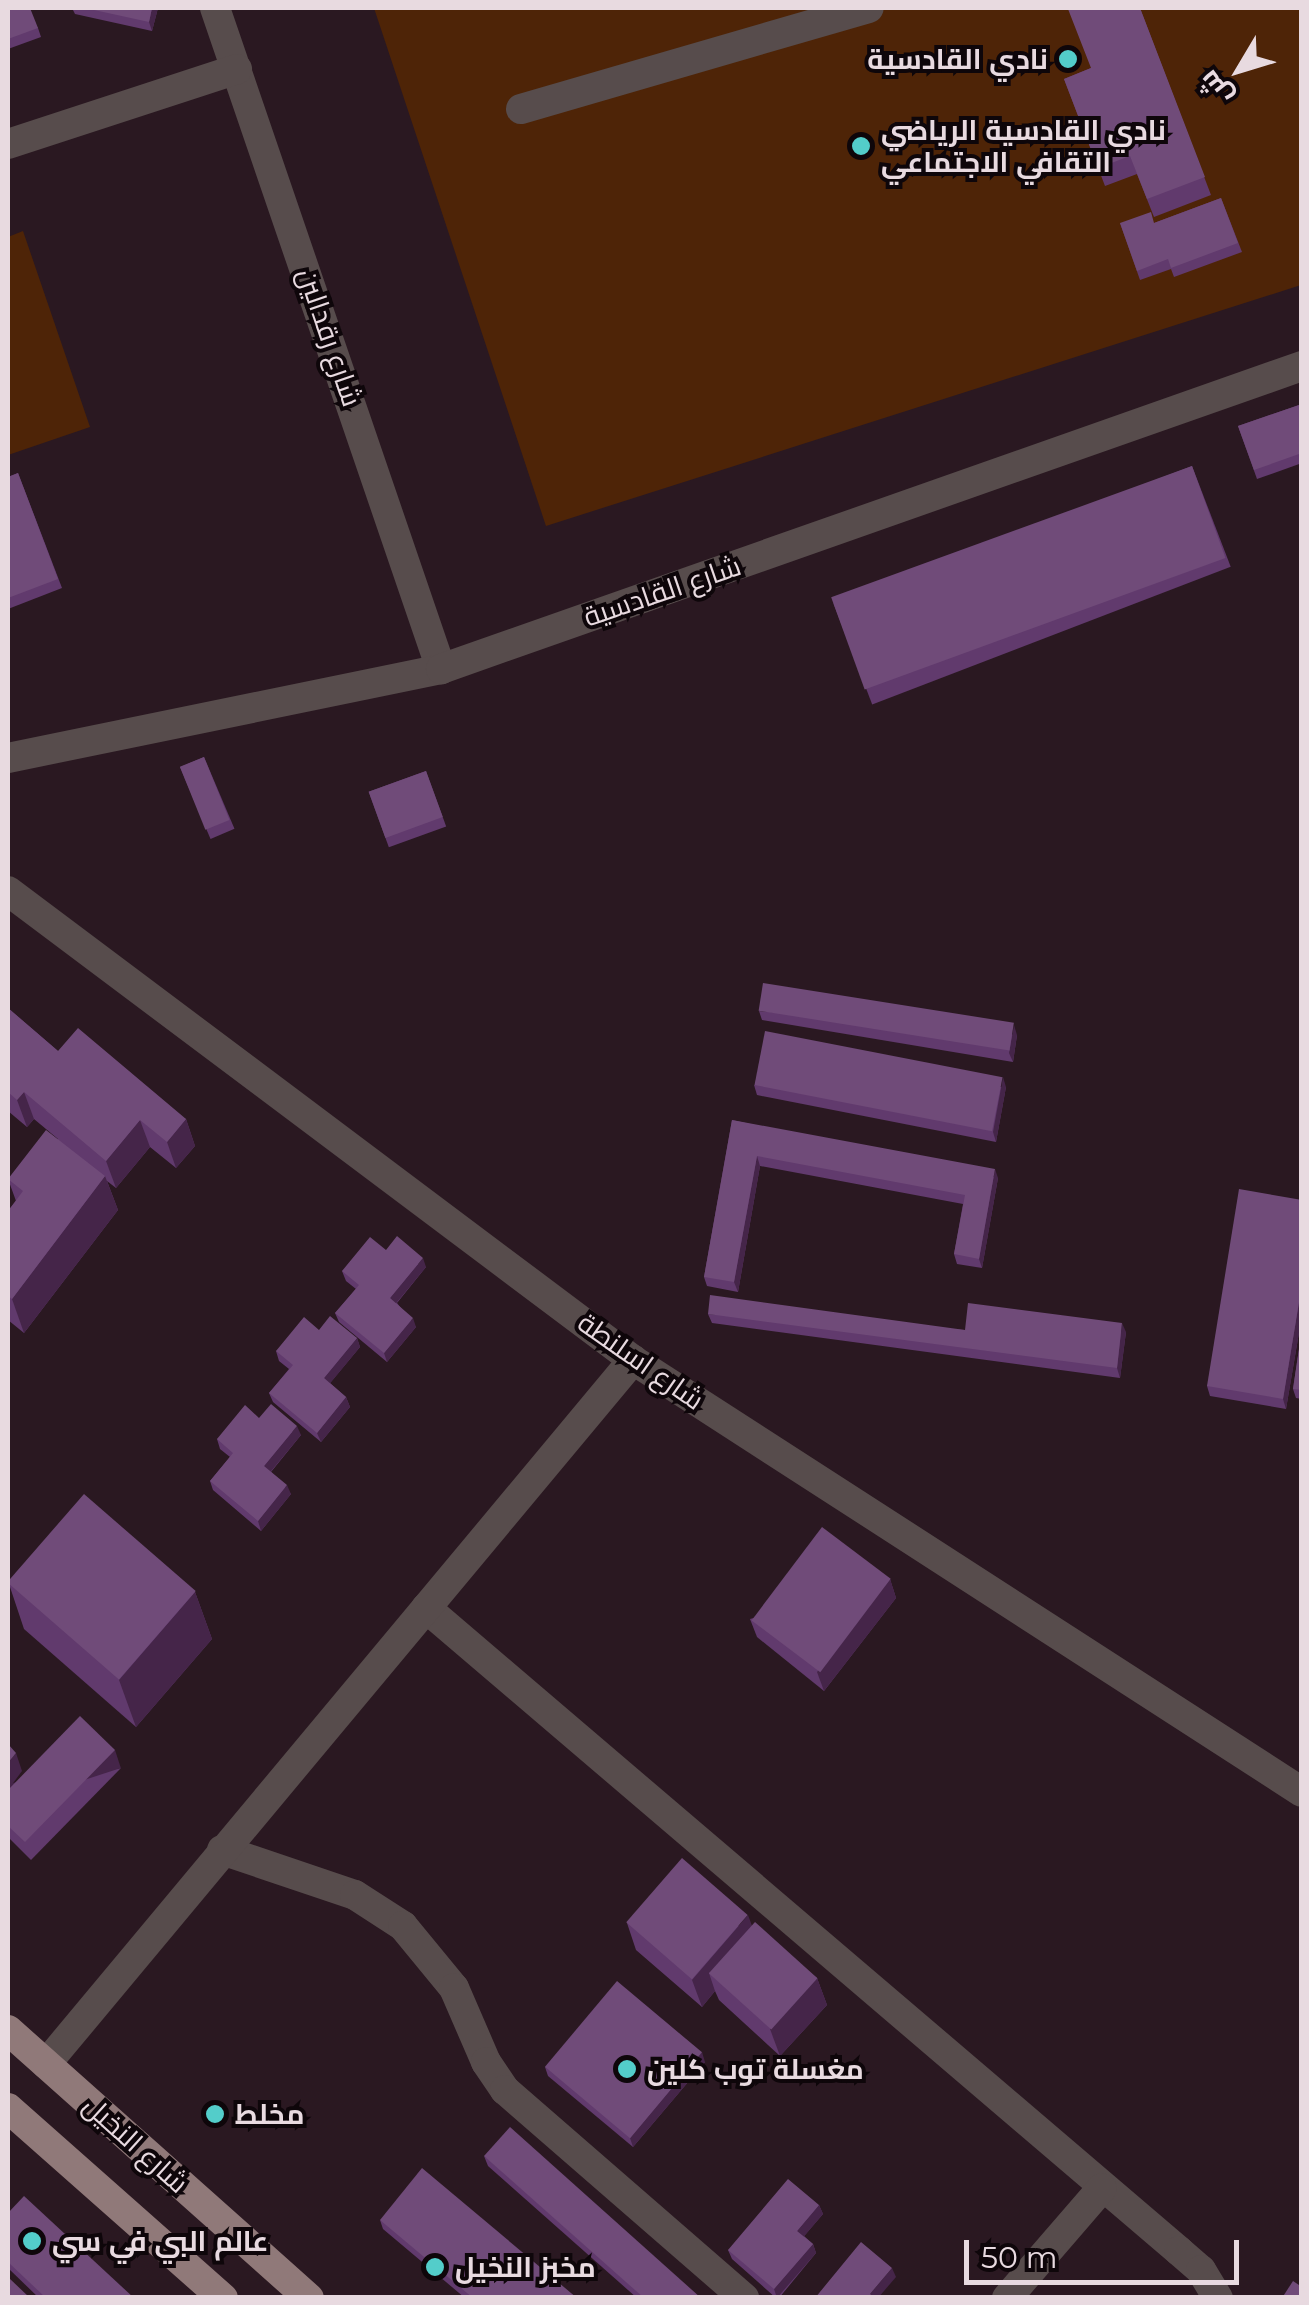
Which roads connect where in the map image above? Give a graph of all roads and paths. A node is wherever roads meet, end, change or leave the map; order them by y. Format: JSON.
{"nodes":[{"id":1,"x":215,"y":8,"type":"edge"},
{"id":2,"x":869,"y":8,"type":"edge"},
{"id":3,"x":237,"y":69,"type":"junction"},
{"id":4,"x":521,"y":110,"type":"dead end"},
{"id":5,"x":8,"y":144,"type":"edge"},
{"id":6,"x":1302,"y":366,"type":"edge"},
{"id":7,"x":440,"y":669,"type":"junction"},
{"id":8,"x":8,"y":758,"type":"edge"},
{"id":9,"x":8,"y":891,"type":"edge"},
{"id":10,"x":634,"y":1360,"type":"junction"},
{"id":11,"x":426,"y":1608,"type":"junction"},
{"id":12,"x":1302,"y":1792,"type":"edge"},
{"id":13,"x":222,"y":1850,"type":"junction"},
{"id":14,"x":8,"y":2030,"type":"edge"},
{"id":15,"x":46,"y":2064,"type":"junction"},
{"id":16,"x":8,"y":2108,"type":"edge"},
{"id":17,"x":1102,"y":2188,"type":"junction"},
{"id":18,"x":223,"y":2298,"type":"edge"},
{"id":19,"x":309,"y":2298,"type":"edge"},
{"id":20,"x":744,"y":2298,"type":"edge"},
{"id":21,"x":1006,"y":2298,"type":"edge"},
{"id":22,"x":1218,"y":2298,"type":"edge"}],
"edges":[{"from":1,"to":3,"type":"street","name":"شارع رقدالين"},
{"from":2,"to":4,"type":"street"},
{"from":3,"to":5,"type":"street"},
{"from":3,"to":7,"type":"street","name":"شارع رقدالين"},
{"from":6,"to":7,"type":"street","name":"شارع القادسية"},
{"from":7,"to":8,"type":"street","name":"شارع القادسية"},
{"from":9,"to":10,"type":"street","name":"شارع اسلنطة"},
{"from":10,"to":11,"type":"street"},
{"from":10,"to":12,"type":"street","name":"شارع اسلنطة"},
{"from":11,"to":13,"type":"street"},
{"from":11,"to":17,"type":"street"},
{"from":13,"to":15,"type":"street"},
{"from":13,"to":20,"type":"street"},
{"from":14,"to":15,"type":"main road","name":"شارع النخيل"},
{"from":15,"to":19,"type":"main road","name":"شارع النخيل"},
{"from":16,"to":18,"type":"main road","name":"شارع النخيل"},
{"from":17,"to":21,"type":"street"},
{"from":17,"to":22,"type":"street"}]}
